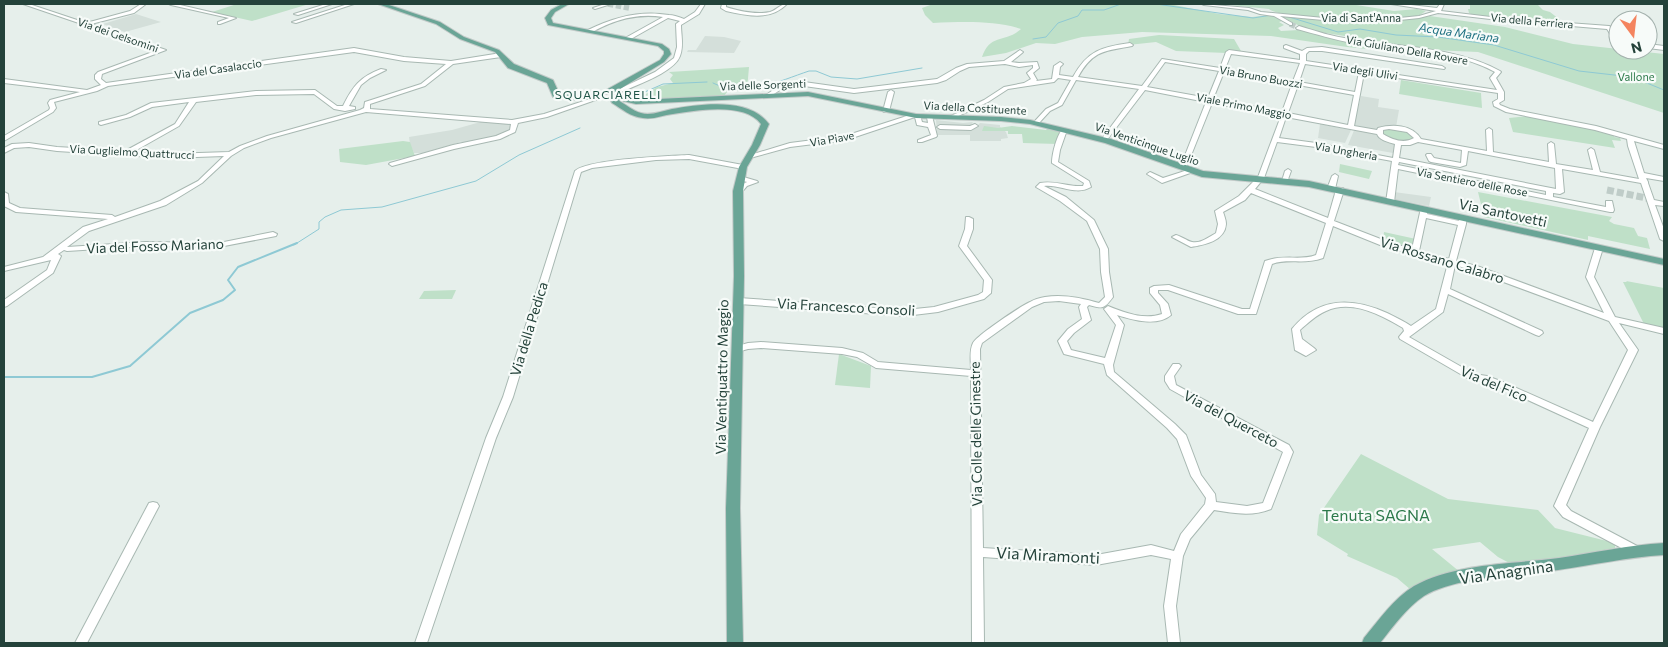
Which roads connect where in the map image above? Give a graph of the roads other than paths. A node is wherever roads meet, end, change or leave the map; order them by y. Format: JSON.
{"nodes":[{"id":1,"x":25,"y":4,"type":"edge"},
{"id":2,"x":144,"y":4,"type":"edge"},
{"id":3,"x":171,"y":4,"type":"edge"},
{"id":4,"x":330,"y":4,"type":"edge"},
{"id":5,"x":352,"y":4,"type":"edge"},
{"id":6,"x":380,"y":4,"type":"edge"},
{"id":7,"x":566,"y":4,"type":"edge"},
{"id":8,"x":609,"y":4,"type":"edge"},
{"id":9,"x":703,"y":4,"type":"edge"},
{"id":10,"x":724,"y":4,"type":"edge"},
{"id":11,"x":785,"y":4,"type":"edge"},
{"id":12,"x":1204,"y":4,"type":"edge"},
{"id":13,"x":1393,"y":4,"type":"edge"},
{"id":14,"x":1442,"y":4,"type":"edge"},
{"id":15,"x":595,"y":8,"type":"dead end"},
{"id":16,"x":629,"y":8,"type":"dead end"},
{"id":17,"x":1438,"y":11,"type":"junction"},
{"id":18,"x":296,"y":14,"type":"dead end"},
{"id":19,"x":633,"y":14,"type":"junction"},
{"id":20,"x":1276,"y":14,"type":"junction"},
{"id":21,"x":669,"y":16,"type":"junction"},
{"id":22,"x":1491,"y":16,"type":"dead end"},
{"id":23,"x":1528,"y":18,"type":"dead end"},
{"id":24,"x":684,"y":20,"type":"junction"},
{"id":25,"x":294,"y":22,"type":"dead end"},
{"id":26,"x":220,"y":23,"type":"dead end"},
{"id":27,"x":87,"y":24,"type":"junction"},
{"id":28,"x":1290,"y":24,"type":"tunnel mouth"},
{"id":29,"x":1299,"y":28,"type":"tunnel mouth"},
{"id":30,"x":1608,"y":28,"type":"edge"},
{"id":31,"x":590,"y":31,"type":"junction"},
{"id":32,"x":629,"y":38,"type":"junction"},
{"id":33,"x":1130,"y":46,"type":"dead end"},
{"id":34,"x":1286,"y":47,"type":"dead end"},
{"id":35,"x":1020,"y":52,"type":"dead end"},
{"id":36,"x":1303,"y":53,"type":"junction"},
{"id":37,"x":501,"y":55,"type":"junction"},
{"id":38,"x":1007,"y":62,"type":"junction"},
{"id":39,"x":1303,"y":62,"type":"junction"},
{"id":40,"x":452,"y":63,"type":"junction"},
{"id":41,"x":658,"y":63,"type":"junction"},
{"id":42,"x":1060,"y":64,"type":"dead end"},
{"id":43,"x":669,"y":65,"type":"junction"},
{"id":44,"x":1442,"y":68,"type":"dead end"},
{"id":45,"x":383,"y":70,"type":"dead end"},
{"id":46,"x":1222,"y":70,"type":"junction"},
{"id":47,"x":1362,"y":71,"type":"junction"},
{"id":48,"x":1056,"y":76,"type":"junction"},
{"id":49,"x":1074,"y":78,"type":"junction"},
{"id":50,"x":4,"y":80,"type":"edge"},
{"id":51,"x":105,"y":84,"type":"junction"},
{"id":52,"x":1022,"y":84,"type":"junction"},
{"id":53,"x":1296,"y":84,"type":"junction"},
{"id":54,"x":1144,"y":88,"type":"junction"},
{"id":55,"x":89,"y":92,"type":"junction"},
{"id":56,"x":891,"y":92,"type":"dead end"},
{"id":57,"x":1501,"y":92,"type":"junction"},
{"id":58,"x":1358,"y":94,"type":"junction"},
{"id":59,"x":608,"y":95,"type":"junction"},
{"id":60,"x":769,"y":95,"type":"junction"},
{"id":61,"x":1210,"y":100,"type":"junction"},
{"id":62,"x":192,"y":101,"type":"junction"},
{"id":63,"x":343,"y":109,"type":"junction"},
{"id":64,"x":364,"y":109,"type":"junction"},
{"id":65,"x":886,"y":110,"type":"junction"},
{"id":66,"x":1284,"y":114,"type":"junction"},
{"id":67,"x":915,"y":116,"type":"junction"},
{"id":68,"x":952,"y":117,"type":"junction"},
{"id":69,"x":333,"y":118,"type":"joint"},
{"id":70,"x":930,"y":121,"type":"junction"},
{"id":71,"x":516,"y":122,"type":"junction"},
{"id":72,"x":101,"y":123,"type":"dead end"},
{"id":73,"x":1036,"y":123,"type":"junction"},
{"id":74,"x":975,"y":126,"type":"dead end"},
{"id":75,"x":940,"y":127,"type":"dead end"},
{"id":76,"x":1351,"y":127,"type":"junction"},
{"id":77,"x":1064,"y":130,"type":"junction"},
{"id":78,"x":1489,"y":130,"type":"dead end"},
{"id":79,"x":1378,"y":132,"type":"junction"},
{"id":80,"x":1622,"y":134,"type":"joint"},
{"id":81,"x":1630,"y":136,"type":"junction"},
{"id":82,"x":4,"y":140,"type":"edge"},
{"id":83,"x":1104,"y":140,"type":"junction"},
{"id":84,"x":1275,"y":140,"type":"junction"},
{"id":85,"x":1418,"y":140,"type":"junction"},
{"id":86,"x":920,"y":141,"type":"dead end"},
{"id":87,"x":1398,"y":142,"type":"junction"},
{"id":88,"x":1551,"y":144,"type":"dead end"},
{"id":89,"x":12,"y":146,"type":"junction"},
{"id":90,"x":1664,"y":147,"type":"edge"},
{"id":91,"x":1465,"y":149,"type":"junction"},
{"id":92,"x":1590,"y":150,"type":"dead end"},
{"id":93,"x":4,"y":151,"type":"edge"},
{"id":94,"x":128,"y":152,"type":"junction"},
{"id":95,"x":230,"y":154,"type":"junction"},
{"id":96,"x":1490,"y":154,"type":"junction"},
{"id":97,"x":1429,"y":155,"type":"dead end"},
{"id":98,"x":750,"y":156,"type":"junction"},
{"id":99,"x":1395,"y":162,"type":"junction"},
{"id":100,"x":392,"y":164,"type":"dead end"},
{"id":101,"x":1556,"y":166,"type":"junction"},
{"id":102,"x":1187,"y":170,"type":"junction"},
{"id":103,"x":741,"y":172,"type":"junction"},
{"id":104,"x":1150,"y":174,"type":"dead end"},
{"id":105,"x":1597,"y":174,"type":"junction"},
{"id":106,"x":1335,"y":176,"type":"dead end"},
{"id":107,"x":1644,"y":178,"type":"junction"},
{"id":108,"x":1259,"y":179,"type":"junction"},
{"id":109,"x":1664,"y":179,"type":"edge"},
{"id":110,"x":1336,"y":189,"type":"junction"},
{"id":111,"x":1251,"y":190,"type":"junction"},
{"id":112,"x":738,"y":191,"type":"junction"},
{"id":113,"x":4,"y":194,"type":"edge"},
{"id":114,"x":1549,"y":194,"type":"junction"},
{"id":115,"x":1390,"y":202,"type":"junction"},
{"id":116,"x":1652,"y":202,"type":"junction"},
{"id":117,"x":1608,"y":203,"type":"dead end"},
{"id":118,"x":1664,"y":204,"type":"edge"},
{"id":119,"x":1423,"y":212,"type":"junction"},
{"id":120,"x":117,"y":217,"type":"junction"},
{"id":121,"x":970,"y":219,"type":"dead end"},
{"id":122,"x":1463,"y":221,"type":"junction"},
{"id":123,"x":1330,"y":222,"type":"junction"},
{"id":124,"x":273,"y":234,"type":"dead end"},
{"id":125,"x":1176,"y":237,"type":"dead end"},
{"id":126,"x":1664,"y":239,"type":"edge"},
{"id":127,"x":67,"y":246,"type":"junction"},
{"id":128,"x":1600,"y":248,"type":"junction"},
{"id":129,"x":1415,"y":252,"type":"junction"},
{"id":130,"x":57,"y":256,"type":"junction"},
{"id":131,"x":46,"y":259,"type":"junction"},
{"id":132,"x":1452,"y":261,"type":"junction"},
{"id":133,"x":1662,"y":262,"type":"edge"},
{"id":134,"x":4,"y":269,"type":"edge"},
{"id":135,"x":1446,"y":290,"type":"junction"},
{"id":136,"x":739,"y":301,"type":"junction"},
{"id":137,"x":1088,"y":302,"type":"junction"},
{"id":138,"x":4,"y":304,"type":"edge"},
{"id":139,"x":1104,"y":308,"type":"junction"},
{"id":140,"x":1615,"y":324,"type":"junction"},
{"id":141,"x":1412,"y":330,"type":"junction"},
{"id":142,"x":1664,"y":331,"type":"edge"},
{"id":143,"x":1539,"y":333,"type":"dead end"},
{"id":144,"x":737,"y":343,"type":"junction"},
{"id":145,"x":1301,"y":345,"type":"dead end"},
{"id":146,"x":1109,"y":362,"type":"junction"},
{"id":147,"x":1176,"y":366,"type":"dead end"},
{"id":148,"x":975,"y":373,"type":"junction"},
{"id":149,"x":1595,"y":427,"type":"junction"},
{"id":150,"x":1210,"y":505,"type":"junction"},
{"id":151,"x":153,"y":506,"type":"dead end"},
{"id":152,"x":1664,"y":549,"type":"edge"},
{"id":153,"x":1635,"y":550,"type":"junction"},
{"id":154,"x":978,"y":552,"type":"junction"},
{"id":155,"x":1177,"y":556,"type":"junction"},
{"id":156,"x":81,"y":643,"type":"edge"},
{"id":157,"x":422,"y":643,"type":"edge"},
{"id":158,"x":735,"y":643,"type":"edge"},
{"id":159,"x":978,"y":643,"type":"edge"},
{"id":160,"x":1174,"y":643,"type":"edge"},
{"id":161,"x":1370,"y":643,"type":"edge"}],
"edges":[{"from":1,"to":27,"type":"street","name":"Via dei Gelsomini"},
{"from":2,"to":27,"type":"street"},
{"from":3,"to":26,"type":"street"},
{"from":4,"to":18,"type":"street"},
{"from":5,"to":25,"type":"street"},
{"from":6,"to":37,"type":"main road"},
{"from":7,"to":31,"type":"main road"},
{"from":8,"to":15,"type":"street"},
{"from":9,"to":24,"type":"street"},
{"from":10,"to":11,"type":"street"},
{"from":12,"to":20,"type":"street","name":"Via di Sant'Anna"},
{"from":13,"to":17,"type":"street"},
{"from":14,"to":17,"type":"street"},
{"from":16,"to":19,"type":"street"},
{"from":17,"to":20,"type":"street","name":"Via di Sant'Anna"},
{"from":17,"to":30,"type":"street","name":"Via della Ferriera"},
{"from":19,"to":21,"type":"street"},
{"from":19,"to":31,"type":"street"},
{"from":20,"to":28,"type":"street"},
{"from":21,"to":24,"type":"street"},
{"from":21,"to":32,"type":"street"},
{"from":22,"to":23,"type":"street"},
{"from":24,"to":43,"type":"street"},
{"from":27,"to":51,"type":"street","name":"Via dei Gelsomini"},
{"from":29,"to":57,"type":"street","name":"Via Giuliano Della Rovere"},
{"from":31,"to":32,"type":"main road"},
{"from":32,"to":41,"type":"main road"},
{"from":33,"to":49,"type":"street"},
{"from":34,"to":36,"type":"street"},
{"from":35,"to":38,"type":"street"},
{"from":36,"to":39,"type":"street"},
{"from":36,"to":44,"type":"street"},
{"from":37,"to":40,"type":"street"},
{"from":37,"to":59,"type":"main road"},
{"from":38,"to":52,"type":"street"},
{"from":38,"to":60,"type":"street"},
{"from":39,"to":46,"type":"street","name":"Via degli Ulivi"},
{"from":39,"to":47,"type":"street","name":"Via degli Ulivi"},
{"from":39,"to":53,"type":"street"},
{"from":40,"to":51,"type":"street","name":"Via del Casalaccio"},
{"from":40,"to":64,"type":"street"},
{"from":41,"to":43,"type":"street"},
{"from":41,"to":59,"type":"main road"},
{"from":42,"to":48,"type":"street"},
{"from":43,"to":59,"type":"street","name":"Via Guglielmo Quattrucci"},
{"from":45,"to":63,"type":"street"},
{"from":46,"to":53,"type":"street","name":"Via Bruno Buozzi"},
{"from":46,"to":54,"type":"street","name":"Via Bruno Buozzi"},
{"from":46,"to":61,"type":"street"},
{"from":47,"to":57,"type":"street","name":"Via degli Ulivi"},
{"from":47,"to":58,"type":"street"},
{"from":48,"to":49,"type":"street","name":"Viale Primo Maggio"},
{"from":48,"to":52,"type":"street"},
{"from":49,"to":54,"type":"street","name":"Viale Primo Maggio"},
{"from":49,"to":73,"type":"street"},
{"from":50,"to":55,"type":"street"},
{"from":51,"to":55,"type":"street","name":"Via del Casalaccio"},
{"from":52,"to":68,"type":"street"},
{"from":53,"to":58,"type":"street","name":"Via Bruno Buozzi"},
{"from":53,"to":66,"type":"street"},
{"from":54,"to":61,"type":"street","name":"Viale Primo Maggio"},
{"from":54,"to":83,"type":"street"},
{"from":55,"to":82,"type":"street","name":"Via del Casalaccio"},
{"from":56,"to":65,"type":"street"},
{"from":57,"to":80,"type":"street"},
{"from":58,"to":76,"type":"street"},
{"from":59,"to":60,"type":"main road","name":"Via delle Sorgenti"},
{"from":59,"to":71,"type":"street","name":"Via Guglielmo Quattrucci"},
{"from":59,"to":98,"type":"main road","name":"Via Ventiquattro Maggio"},
{"from":60,"to":65,"type":"main road","name":"Via delle Sorgenti"},
{"from":61,"to":66,"type":"street","name":"Viale Primo Maggio"},
{"from":61,"to":102,"type":"street"},
{"from":62,"to":63,"type":"street","name":"Via Guglielmo Quattrucci"},
{"from":62,"to":72,"type":"street","name":"Via Guglielmo Quattrucci"},
{"from":62,"to":94,"type":"street"},
{"from":63,"to":64,"type":"street"},
{"from":64,"to":69,"type":"street","name":"Via Guglielmo Quattrucci"},
{"from":64,"to":71,"type":"street","name":"Via Guglielmo Quattrucci"},
{"from":65,"to":67,"type":"main road","name":"Via delle Sorgenti"},
{"from":66,"to":76,"type":"street","name":"Viale Primo Maggio"},
{"from":66,"to":84,"type":"street"},
{"from":67,"to":70,"type":"main road","name":"Via della Costituente"},
{"from":67,"to":98,"type":"street","name":"Via Piave"},
{"from":68,"to":70,"type":"main road","name":"Via della Costituente"},
{"from":68,"to":73,"type":"main road","name":"Via della Costituente"},
{"from":69,"to":95,"type":"street","name":"Via Guglielmo Quattrucci"},
{"from":70,"to":86,"type":"street"},
{"from":71,"to":100,"type":"street"},
{"from":73,"to":77,"type":"main road","name":"Via Venticinque Luglio"},
{"from":74,"to":75,"type":"street"},
{"from":76,"to":79,"type":"street","name":"Viale Primo Maggio"},
{"from":77,"to":83,"type":"main road","name":"Via Venticinque Luglio"},
{"from":77,"to":139,"type":"street"},
{"from":78,"to":96,"type":"street"},
{"from":79,"to":85,"type":"street"},
{"from":79,"to":87,"type":"street"},
{"from":80,"to":81,"type":"street"},
{"from":81,"to":90,"type":"street"},
{"from":81,"to":107,"type":"street"},
{"from":82,"to":89,"type":"street","name":"Via del Casalaccio"},
{"from":83,"to":102,"type":"main road","name":"Via Venticinque Luglio"},
{"from":84,"to":99,"type":"street","name":"Via Ungheria"},
{"from":84,"to":108,"type":"street"},
{"from":85,"to":87,"type":"street"},
{"from":85,"to":91,"type":"street"},
{"from":87,"to":99,"type":"street"},
{"from":88,"to":101,"type":"street"},
{"from":89,"to":93,"type":"street"},
{"from":89,"to":94,"type":"street","name":"Via Guglielmo Quattrucci"},
{"from":91,"to":96,"type":"street"},
{"from":91,"to":97,"type":"street"},
{"from":92,"to":105,"type":"street"},
{"from":94,"to":95,"type":"street","name":"Via Guglielmo Quattrucci"},
{"from":95,"to":120,"type":"street"},
{"from":96,"to":101,"type":"street"},
{"from":98,"to":103,"type":"main road","name":"Via Ventiquattro Maggio"},
{"from":99,"to":114,"type":"street","name":"Via Sentiero delle Rose"},
{"from":99,"to":115,"type":"street"},
{"from":101,"to":105,"type":"street"},
{"from":101,"to":114,"type":"street"},
{"from":102,"to":104,"type":"street"},
{"from":102,"to":108,"type":"main road","name":"Via Venticinque Luglio"},
{"from":103,"to":112,"type":"main road","name":"Via Ventiquattro Maggio"},
{"from":103,"to":112,"type":"street"},
{"from":103,"to":157,"type":"street","name":"Via della Pedica"},
{"from":105,"to":107,"type":"street"},
{"from":106,"to":110,"type":"street"},
{"from":107,"to":109,"type":"street"},
{"from":107,"to":116,"type":"street"},
{"from":108,"to":110,"type":"main road","name":"Via Venticinque Luglio"},
{"from":108,"to":111,"type":"street"},
{"from":110,"to":115,"type":"main road","name":"Via Santovetti"},
{"from":110,"to":123,"type":"street"},
{"from":111,"to":123,"type":"street","name":"Via Rossano Calabro"},
{"from":111,"to":125,"type":"street"},
{"from":112,"to":136,"type":"main road","name":"Via Ventiquattro Maggio"},
{"from":113,"to":120,"type":"street"},
{"from":114,"to":117,"type":"street","name":"Via Sentiero delle Rose"},
{"from":115,"to":119,"type":"main road","name":"Via Santovetti"},
{"from":116,"to":118,"type":"street"},
{"from":116,"to":126,"type":"street"},
{"from":119,"to":122,"type":"main road","name":"Via Santovetti"},
{"from":119,"to":129,"type":"street"},
{"from":120,"to":127,"type":"street"},
{"from":121,"to":136,"type":"street","name":"Via Francesco Consoli"},
{"from":122,"to":128,"type":"main road","name":"Via Santovetti"},
{"from":122,"to":132,"type":"street"},
{"from":123,"to":129,"type":"street","name":"Via Rossano Calabro"},
{"from":123,"to":139,"type":"street","name":"Via Colle delle Ginestre"},
{"from":124,"to":127,"type":"street","name":"Via del Fosso Mariano"},
{"from":127,"to":130,"type":"street"},
{"from":127,"to":131,"type":"street"},
{"from":128,"to":133,"type":"main road","name":"Via Santovetti"},
{"from":128,"to":140,"type":"street"},
{"from":129,"to":132,"type":"street","name":"Via Rossano Calabro"},
{"from":130,"to":131,"type":"street"},
{"from":130,"to":138,"type":"street"},
{"from":131,"to":134,"type":"street"},
{"from":132,"to":135,"type":"street"},
{"from":132,"to":140,"type":"street","name":"Via Rossano Calabro"},
{"from":135,"to":141,"type":"street"},
{"from":135,"to":143,"type":"street"},
{"from":136,"to":144,"type":"main road","name":"Via Ventiquattro Maggio"},
{"from":137,"to":139,"type":"street","name":"Via Colle delle Ginestre"},
{"from":137,"to":146,"type":"street"},
{"from":137,"to":148,"type":"street","name":"Via Colle delle Ginestre"},
{"from":139,"to":146,"type":"street"},
{"from":140,"to":142,"type":"street","name":"Via Rossano Calabro"},
{"from":140,"to":149,"type":"street"},
{"from":141,"to":145,"type":"street","name":"Via del Fico"},
{"from":141,"to":149,"type":"street","name":"Via del Fico"},
{"from":144,"to":148,"type":"street"},
{"from":144,"to":158,"type":"main road","name":"Via Ventiquattro Maggio"},
{"from":146,"to":150,"type":"street"},
{"from":147,"to":150,"type":"street","name":"Via del Querceto"},
{"from":148,"to":154,"type":"street","name":"Via Colle delle Ginestre"},
{"from":149,"to":153,"type":"street"},
{"from":150,"to":155,"type":"street"},
{"from":151,"to":156,"type":"street"},
{"from":152,"to":153,"type":"main road","name":"Via Anagnina"},
{"from":153,"to":161,"type":"main road","name":"Via Anagnina"},
{"from":154,"to":155,"type":"street","name":"Via Miramonti"},
{"from":154,"to":159,"type":"street","name":"Via Colle delle Ginestre"},
{"from":155,"to":160,"type":"street"}]}
